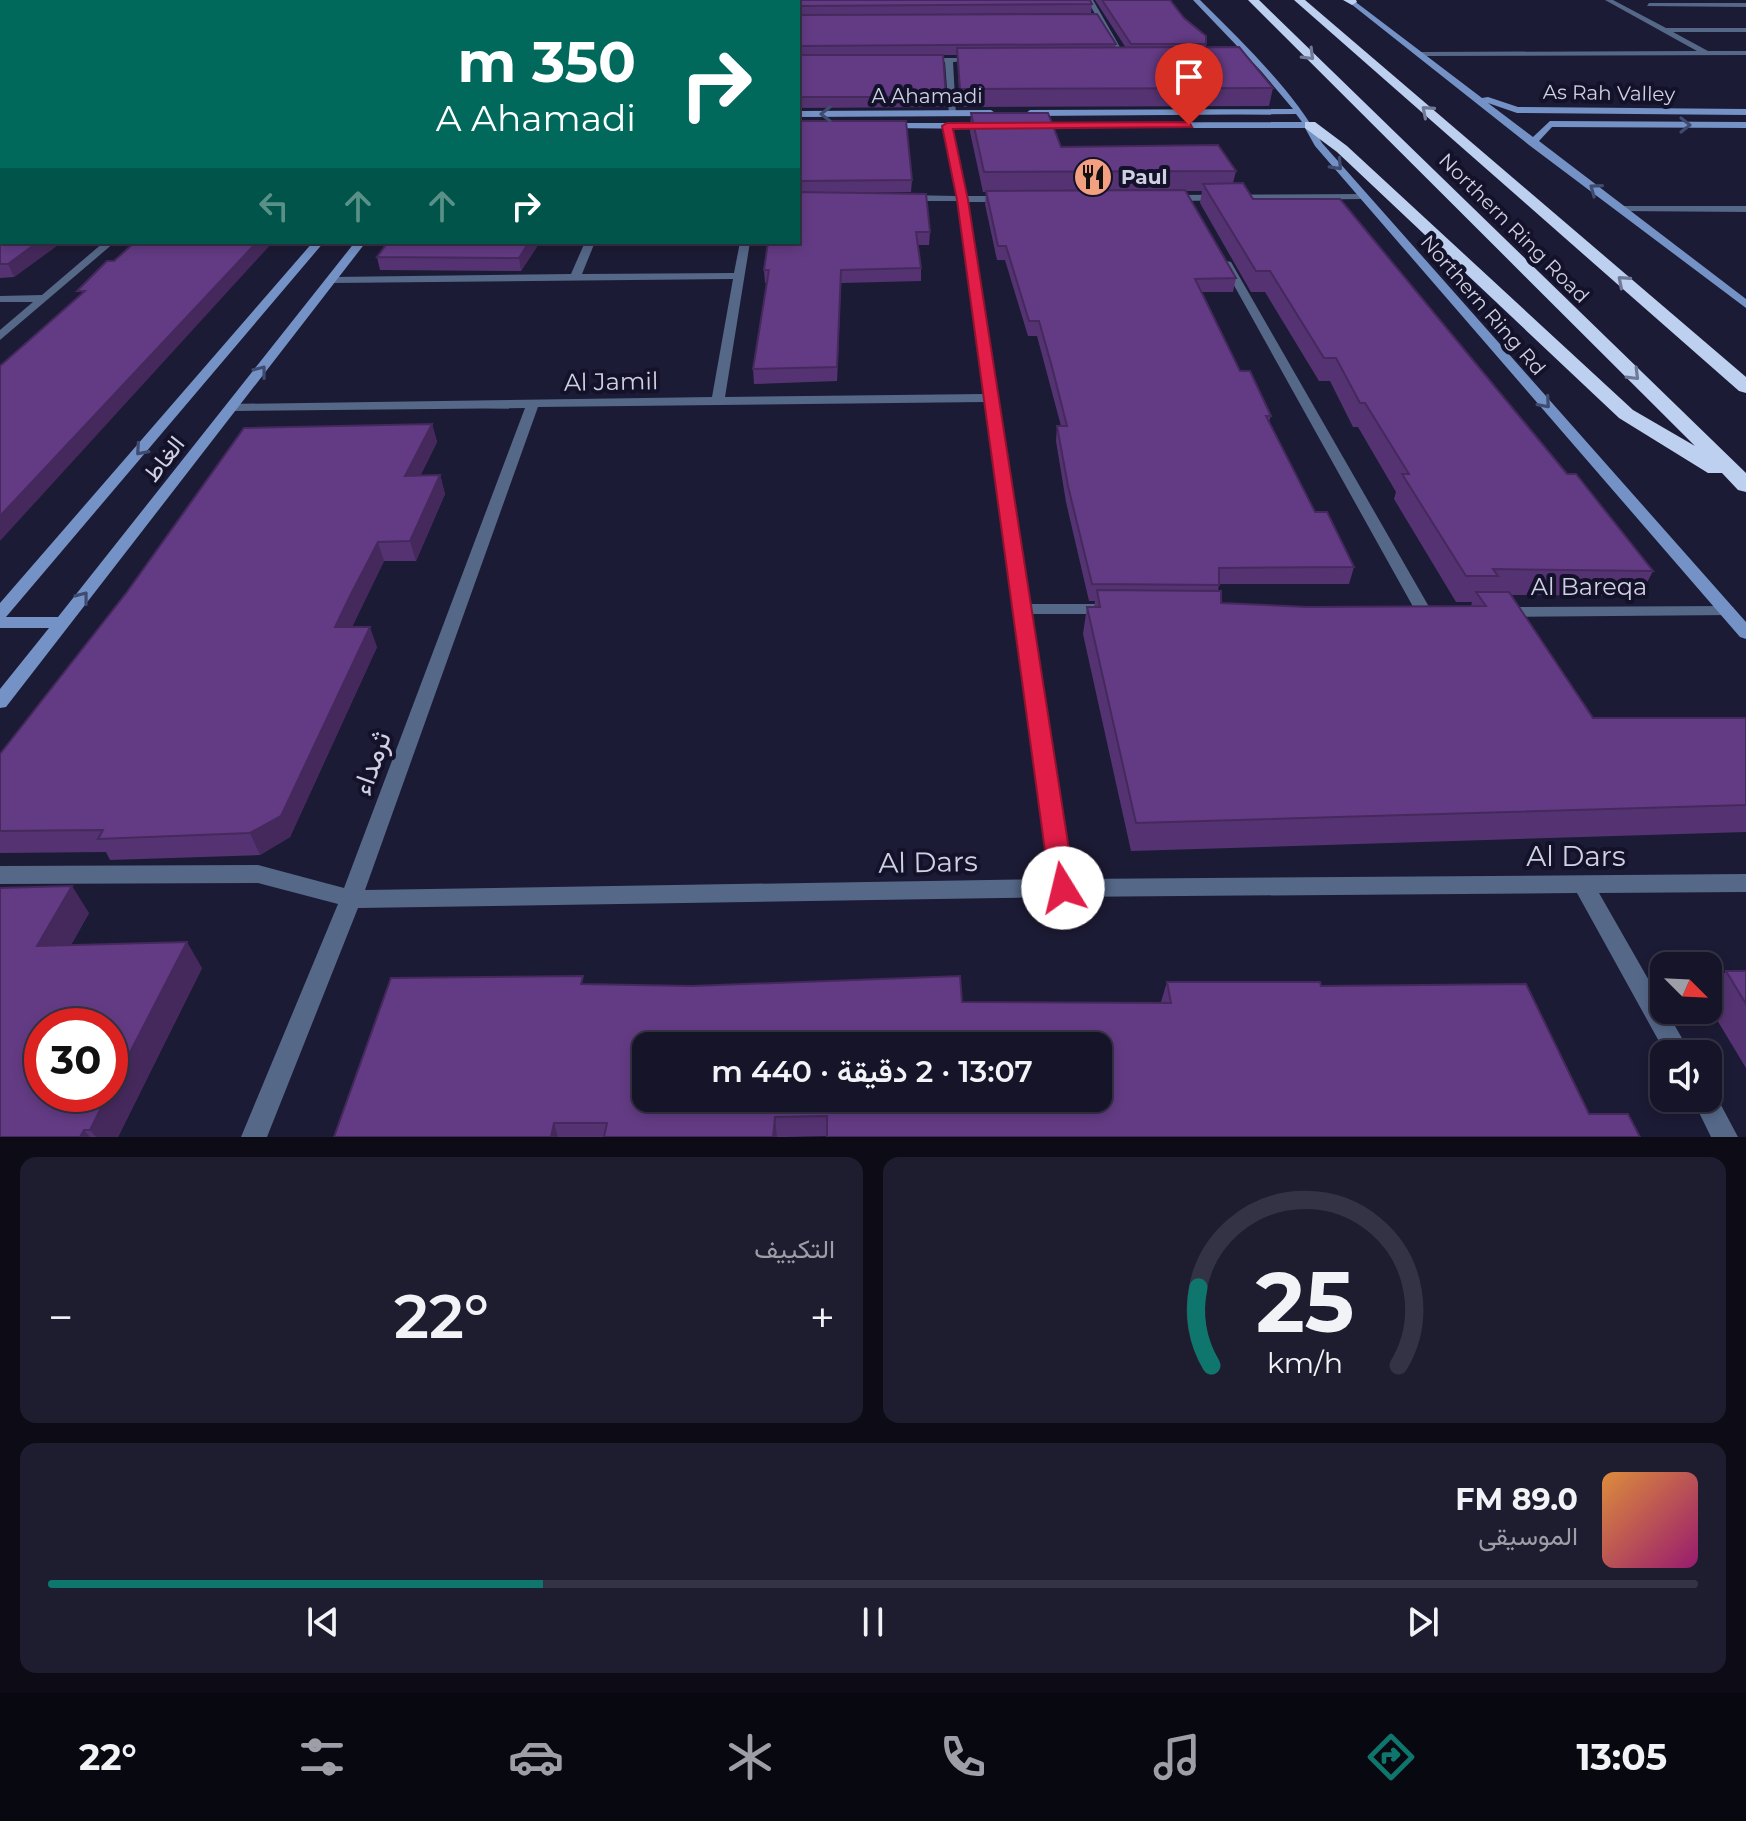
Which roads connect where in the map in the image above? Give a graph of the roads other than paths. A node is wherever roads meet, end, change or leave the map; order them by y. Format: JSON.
{"nodes":[{"id":1,"x":1090,"y":0,"type":"edge"},
{"id":2,"x":1196,"y":0,"type":"edge"},
{"id":3,"x":1253,"y":0,"type":"edge"},
{"id":4,"x":1299,"y":0,"type":"edge"},
{"id":5,"x":1608,"y":0,"type":"edge"},
{"id":6,"x":1349,"y":1,"type":"edge"},
{"id":7,"x":1745,"y":2,"type":"edge"},
{"id":8,"x":1085,"y":18,"type":"edge"},
{"id":9,"x":1100,"y":18,"type":"junction"},
{"id":10,"x":1665,"y":30,"type":"junction"},
{"id":11,"x":1698,"y":30,"type":"junction"},
{"id":12,"x":1746,"y":30,"type":"edge"},
{"id":13,"x":1707,"y":53,"type":"junction"},
{"id":14,"x":1746,"y":53,"type":"edge"},
{"id":15,"x":1422,"y":54,"type":"junction"},
{"id":16,"x":1109,"y":59,"type":"edge"},
{"id":17,"x":1125,"y":59,"type":"junction"},
{"id":18,"x":1139,"y":59,"type":"edge"},
{"id":19,"x":1239,"y":59,"type":"edge"},
{"id":20,"x":1254,"y":59,"type":"junction"},
{"id":21,"x":919,"y":60,"type":"edge"},
{"id":22,"x":949,"y":60,"type":"junction"},
{"id":23,"x":981,"y":60,"type":"edge"},
{"id":24,"x":1474,"y":95,"type":"junction"},
{"id":25,"x":1746,"y":112,"type":"edge"},
{"id":26,"x":1000,"y":113,"type":"edge"},
{"id":27,"x":1016,"y":113,"type":"edge"},
{"id":28,"x":1593,"y":113,"type":"junction"},
{"id":29,"x":800,"y":114,"type":"edge"},
{"id":30,"x":1303,"y":118,"type":"junction"},
{"id":31,"x":950,"y":120,"type":"junction"},
{"id":32,"x":1609,"y":125,"type":"junction"},
{"id":33,"x":1746,"y":125,"type":"edge"},
{"id":34,"x":872,"y":126,"type":"edge"},
{"id":35,"x":1010,"y":126,"type":"edge"},
{"id":36,"x":1026,"y":126,"type":"edge"},
{"id":37,"x":1532,"y":143,"type":"junction"},
{"id":38,"x":1364,"y":196,"type":"junction"},
{"id":39,"x":887,"y":198,"type":"edge"},
{"id":40,"x":1159,"y":198,"type":"edge"},
{"id":41,"x":1189,"y":198,"type":"junction"},
{"id":42,"x":1023,"y":199,"type":"edge"},
{"id":43,"x":962,"y":200,"type":"junction"},
{"id":44,"x":1622,"y":209,"type":"junction"},
{"id":45,"x":1746,"y":209,"type":"edge"},
{"id":46,"x":1197,"y":212,"type":"edge"},
{"id":47,"x":108,"y":244,"type":"edge"},
{"id":48,"x":317,"y":244,"type":"edge"},
{"id":49,"x":359,"y":244,"type":"edge"},
{"id":50,"x":589,"y":244,"type":"edge"},
{"id":51,"x":745,"y":244,"type":"edge"},
{"id":52,"x":1221,"y":253,"type":"edge"},
{"id":53,"x":739,"y":276,"type":"junction"},
{"id":54,"x":575,"y":278,"type":"junction"},
{"id":55,"x":332,"y":280,"type":"junction"},
{"id":56,"x":44,"y":298,"type":"junction"},
{"id":57,"x":0,"y":299,"type":"edge"},
{"id":58,"x":1746,"y":305,"type":"edge"},
{"id":59,"x":0,"y":336,"type":"edge"},
{"id":60,"x":1746,"y":387,"type":"edge"},
{"id":61,"x":989,"y":398,"type":"junction"},
{"id":62,"x":718,"y":402,"type":"junction"},
{"id":63,"x":532,"y":406,"type":"junction"},
{"id":64,"x":234,"y":407,"type":"junction"},
{"id":65,"x":1746,"y":486,"type":"edge"},
{"id":66,"x":1020,"y":609,"type":"junction"},
{"id":67,"x":1129,"y":610,"type":"edge"},
{"id":68,"x":1727,"y":611,"type":"junction"},
{"id":69,"x":1424,"y":612,"type":"edge"},
{"id":70,"x":1488,"y":612,"type":"edge"},
{"id":71,"x":0,"y":614,"type":"edge"},
{"id":72,"x":63,"y":622,"type":"junction"},
{"id":73,"x":0,"y":623,"type":"edge"},
{"id":74,"x":1746,"y":633,"type":"edge"},
{"id":75,"x":0,"y":702,"type":"edge"},
{"id":76,"x":0,"y":875,"type":"edge"},
{"id":77,"x":1746,"y":883,"type":"edge"},
{"id":78,"x":1583,"y":884,"type":"junction"},
{"id":79,"x":1063,"y":888,"type":"junction"},
{"id":80,"x":351,"y":899,"type":"junction"},
{"id":81,"x":1671,"y":1040,"type":"edge"},
{"id":82,"x":1712,"y":1112,"type":"edge"},
{"id":83,"x":254,"y":1137,"type":"edge"},
{"id":84,"x":1725,"y":1137,"type":"edge"}],
"edges":[{"from":1,"to":9,"type":"street"},
{"from":2,"to":20,"type":"street","name":"Northern Ring Rd"},
{"from":3,"to":65,"type":"highway","name":"Northern Ring Road","one_way":true},
{"from":60,"to":4,"type":"highway","name":"Northern Ring Road","one_way":true},
{"from":5,"to":10,"type":"street"},
{"from":6,"to":15,"type":"street"},
{"from":7,"to":11,"type":"street"},
{"from":8,"to":9,"type":"street"},
{"from":9,"to":17,"type":"street"},
{"from":10,"to":11,"type":"street"},
{"from":10,"to":13,"type":"street"},
{"from":11,"to":12,"type":"street"},
{"from":13,"to":14,"type":"street"},
{"from":13,"to":15,"type":"street"},
{"from":15,"to":24,"type":"street"},
{"from":16,"to":17,"type":"street"},
{"from":17,"to":18,"type":"street"},
{"from":19,"to":20,"type":"street"},
{"from":20,"to":30,"type":"street","name":"Northern Ring Rd"},
{"from":21,"to":22,"type":"street"},
{"from":22,"to":23,"type":"street"},
{"from":22,"to":31,"type":"street"},
{"from":24,"to":28,"type":"street","name":"As Rah Valley"},
{"from":24,"to":37,"type":"street"},
{"from":25,"to":28,"type":"street","name":"As Rah Valley"},
{"from":26,"to":31,"type":"street","name":"A Ahamadi"},
{"from":27,"to":30,"type":"street","name":"A Ahamadi"},
{"from":28,"to":32,"type":"street"},
{"from":31,"to":29,"type":"street","name":"A Ahamadi","one_way":true},
{"from":30,"to":36,"type":"street"},
{"from":30,"to":38,"type":"street","name":"Northern Ring Rd","one_way":true},
{"from":30,"to":65,"type":"highway"},
{"from":31,"to":34,"type":"street","name":"A Ahamadi"},
{"from":31,"to":35,"type":"street","name":"A Ahamadi"},
{"from":31,"to":43,"type":"street"},
{"from":32,"to":33,"type":"street","name":"As Rah Valley","one_way":true},
{"from":32,"to":37,"type":"street","name":"As Rah Valley"},
{"from":44,"to":37,"type":"street","one_way":true},
{"from":38,"to":41,"type":"street"},
{"from":38,"to":68,"type":"street","name":"Northern Ring Rd","one_way":true},
{"from":39,"to":43,"type":"street"},
{"from":40,"to":41,"type":"street"},
{"from":41,"to":46,"type":"street"},
{"from":42,"to":43,"type":"street"},
{"from":43,"to":61,"type":"street"},
{"from":44,"to":45,"type":"street"},
{"from":44,"to":58,"type":"street"},
{"from":47,"to":56,"type":"street"},
{"from":48,"to":71,"type":"street","name":"الغاط","one_way":true},
{"from":49,"to":55,"type":"street","name":"الغاط"},
{"from":50,"to":54,"type":"street"},
{"from":51,"to":53,"type":"street"},
{"from":52,"to":69,"type":"street"},
{"from":53,"to":54,"type":"street"},
{"from":53,"to":62,"type":"street"},
{"from":54,"to":55,"type":"street"},
{"from":64,"to":55,"type":"street","name":"الغاط","one_way":true},
{"from":56,"to":57,"type":"street"},
{"from":56,"to":59,"type":"street"},
{"from":61,"to":62,"type":"street","name":"Al Jamil"},
{"from":61,"to":66,"type":"street"},
{"from":62,"to":63,"type":"street","name":"Al Jamil"},
{"from":63,"to":64,"type":"street","name":"Al Jamil"},
{"from":63,"to":80,"type":"street","name":"ثرمداء"},
{"from":72,"to":64,"type":"street","name":"الغاط","one_way":true},
{"from":66,"to":67,"type":"street"},
{"from":66,"to":79,"type":"street"},
{"from":68,"to":70,"type":"street","name":"Al Bareqa"},
{"from":68,"to":74,"type":"street","name":"Northern Ring Rd"},
{"from":72,"to":73,"type":"street"},
{"from":72,"to":75,"type":"street","name":"الغاط"},
{"from":76,"to":80,"type":"street","name":"Al Dars"},
{"from":77,"to":78,"type":"street","name":"Al Dars"},
{"from":78,"to":79,"type":"street","name":"Al Dars"},
{"from":78,"to":81,"type":"street"},
{"from":79,"to":80,"type":"street","name":"Al Dars"},
{"from":80,"to":83,"type":"street","name":"ثرمداء"},
{"from":82,"to":84,"type":"street"}]}
